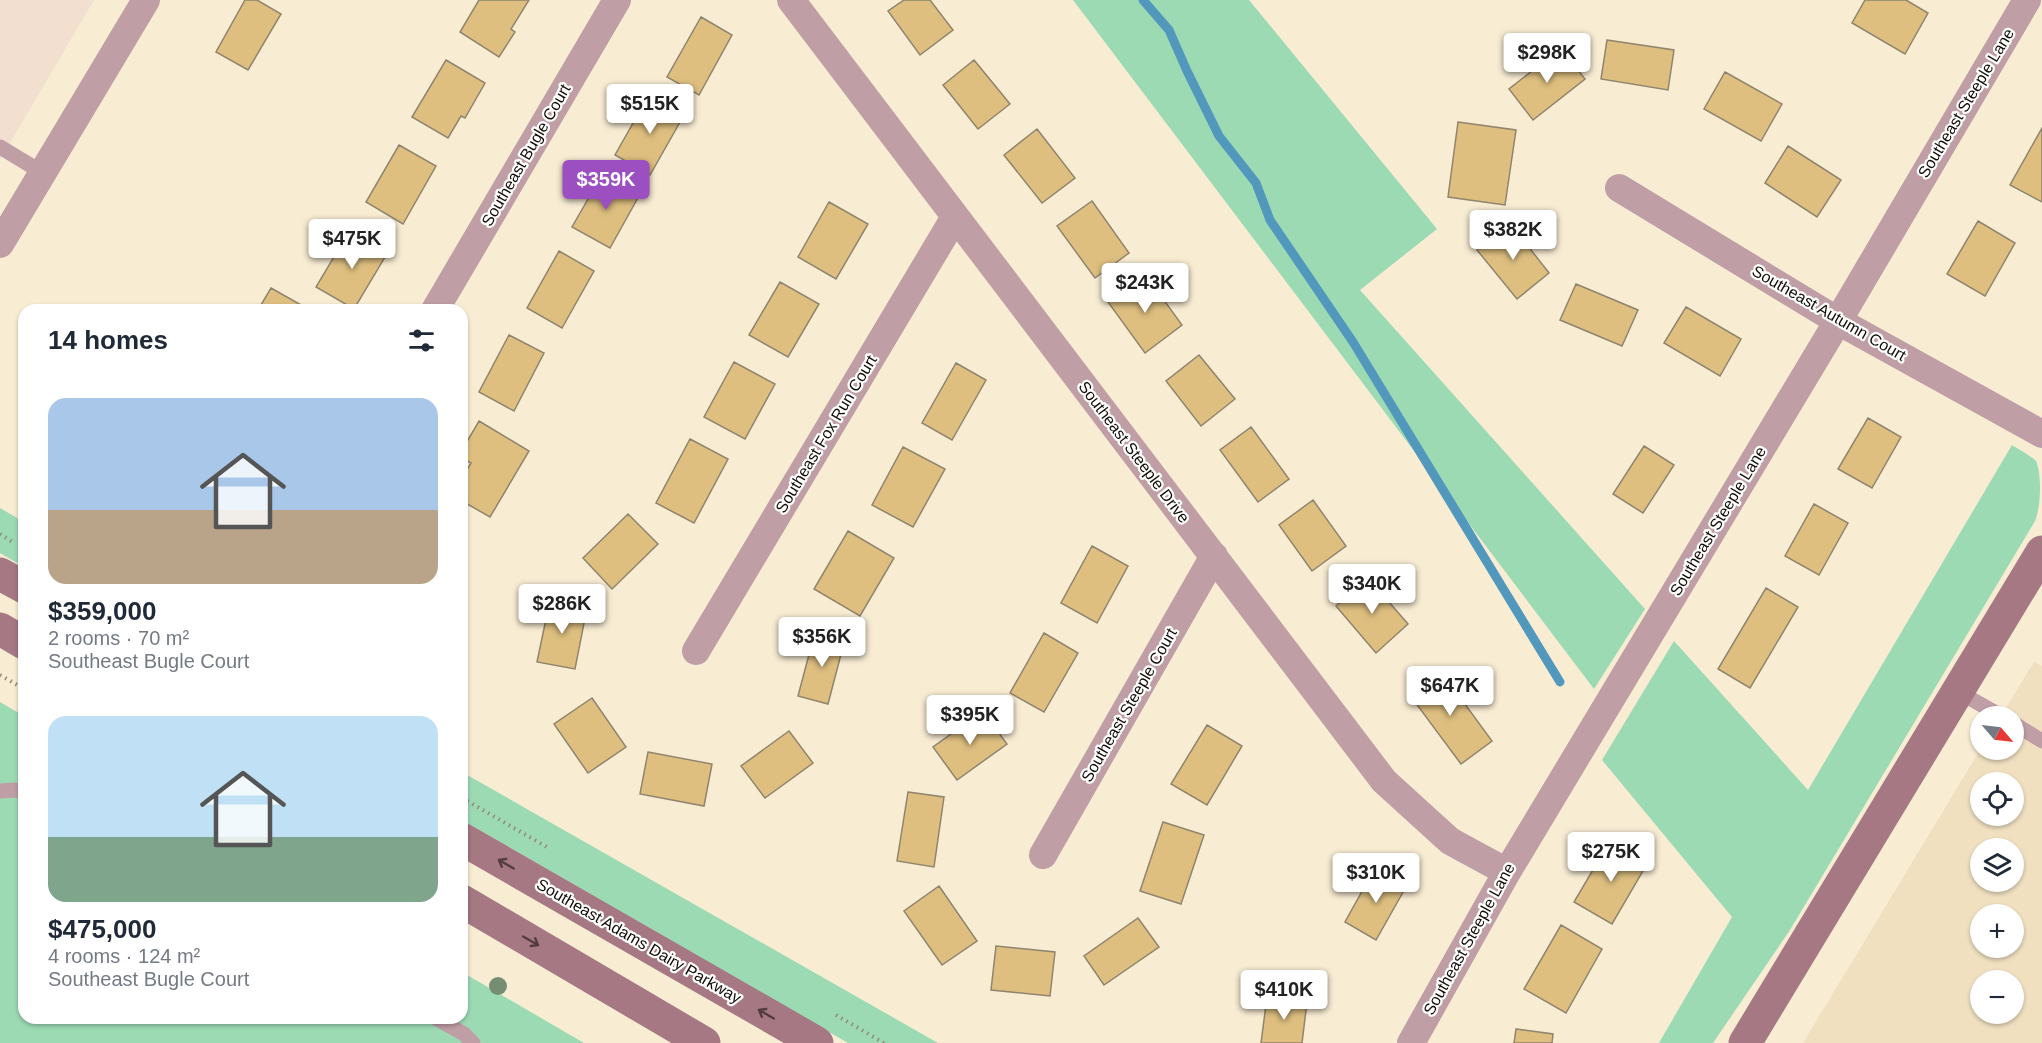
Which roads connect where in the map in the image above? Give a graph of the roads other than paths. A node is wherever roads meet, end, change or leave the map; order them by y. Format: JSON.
{"nodes":[{"id":1,"x":146,"y":0,"type":"edge"},
{"id":2,"x":617,"y":0,"type":"edge"},
{"id":3,"x":791,"y":0,"type":"edge"},
{"id":4,"x":2027,"y":0,"type":"edge"},
{"id":5,"x":0,"y":147,"type":"edge"},
{"id":6,"x":43,"y":173,"type":"junction"},
{"id":7,"x":1619,"y":188,"type":"dead end"},
{"id":8,"x":955,"y":217,"type":"junction"},
{"id":9,"x":0,"y":244,"type":"edge"},
{"id":10,"x":439,"y":304,"type":"edge"},
{"id":11,"x":1838,"y":321,"type":"junction"},
{"id":12,"x":2042,"y":435,"type":"edge"},
{"id":13,"x":2042,"y":552,"type":"edge"},
{"id":14,"x":1215,"y":556,"type":"junction"},
{"id":15,"x":0,"y":574,"type":"edge"},
{"id":16,"x":18,"y":584,"type":"edge"},
{"id":17,"x":0,"y":629,"type":"edge"},
{"id":18,"x":18,"y":640,"type":"edge"},
{"id":19,"x":696,"y":651,"type":"dead end"},
{"id":20,"x":1957,"y":691,"type":"junction"},
{"id":21,"x":1984,"y":706,"type":"edge"},
{"id":22,"x":2024,"y":730,"type":"edge"},
{"id":23,"x":2042,"y":741,"type":"edge"},
{"id":24,"x":0,"y":791,"type":"edge"},
{"id":25,"x":18,"y":791,"type":"edge"},
{"id":26,"x":468,"y":842,"type":"edge"},
{"id":27,"x":1043,"y":855,"type":"dead end"},
{"id":28,"x":1507,"y":872,"type":"junction"},
{"id":29,"x":468,"y":905,"type":"edge"},
{"id":30,"x":446,"y":1024,"type":"edge"},
{"id":31,"x":473,"y":1043,"type":"edge"},
{"id":32,"x":704,"y":1043,"type":"edge"},
{"id":33,"x":817,"y":1043,"type":"edge"},
{"id":34,"x":1411,"y":1043,"type":"edge"},
{"id":35,"x":1745,"y":1043,"type":"edge"}],
"edges":[{"from":1,"to":6,"type":"street"},
{"from":2,"to":10,"type":"street","name":"Southeast Bugle Court"},
{"from":3,"to":8,"type":"street","name":"Southeast Steeple Drive"},
{"from":4,"to":11,"type":"street","name":"Southeast Steeple Lane"},
{"from":5,"to":6,"type":"lane"},
{"from":6,"to":9,"type":"street"},
{"from":7,"to":11,"type":"street","name":"Southeast Autumn Court"},
{"from":8,"to":14,"type":"street","name":"Southeast Steeple Drive"},
{"from":8,"to":19,"type":"street","name":"Southeast Fox Run Court"},
{"from":11,"to":12,"type":"street","name":"Southeast Autumn Court"},
{"from":11,"to":28,"type":"street","name":"Southeast Steeple Lane"},
{"from":13,"to":20,"type":"main road"},
{"from":14,"to":27,"type":"street","name":"Southeast Steeple Court"},
{"from":14,"to":28,"type":"street","name":"Southeast Steeple Drive"},
{"from":15,"to":16,"type":"main road"},
{"from":17,"to":18,"type":"main road"},
{"from":20,"to":21,"type":"lane"},
{"from":20,"to":35,"type":"main road"},
{"from":22,"to":23,"type":"lane"},
{"from":24,"to":25,"type":"lane"},
{"from":33,"to":26,"type":"main road","name":"Southeast Adams Dairy Parkway","one_way":true},
{"from":28,"to":34,"type":"street","name":"Southeast Steeple Lane"},
{"from":29,"to":32,"type":"main road","one_way":true},
{"from":30,"to":31,"type":"lane"}]}
